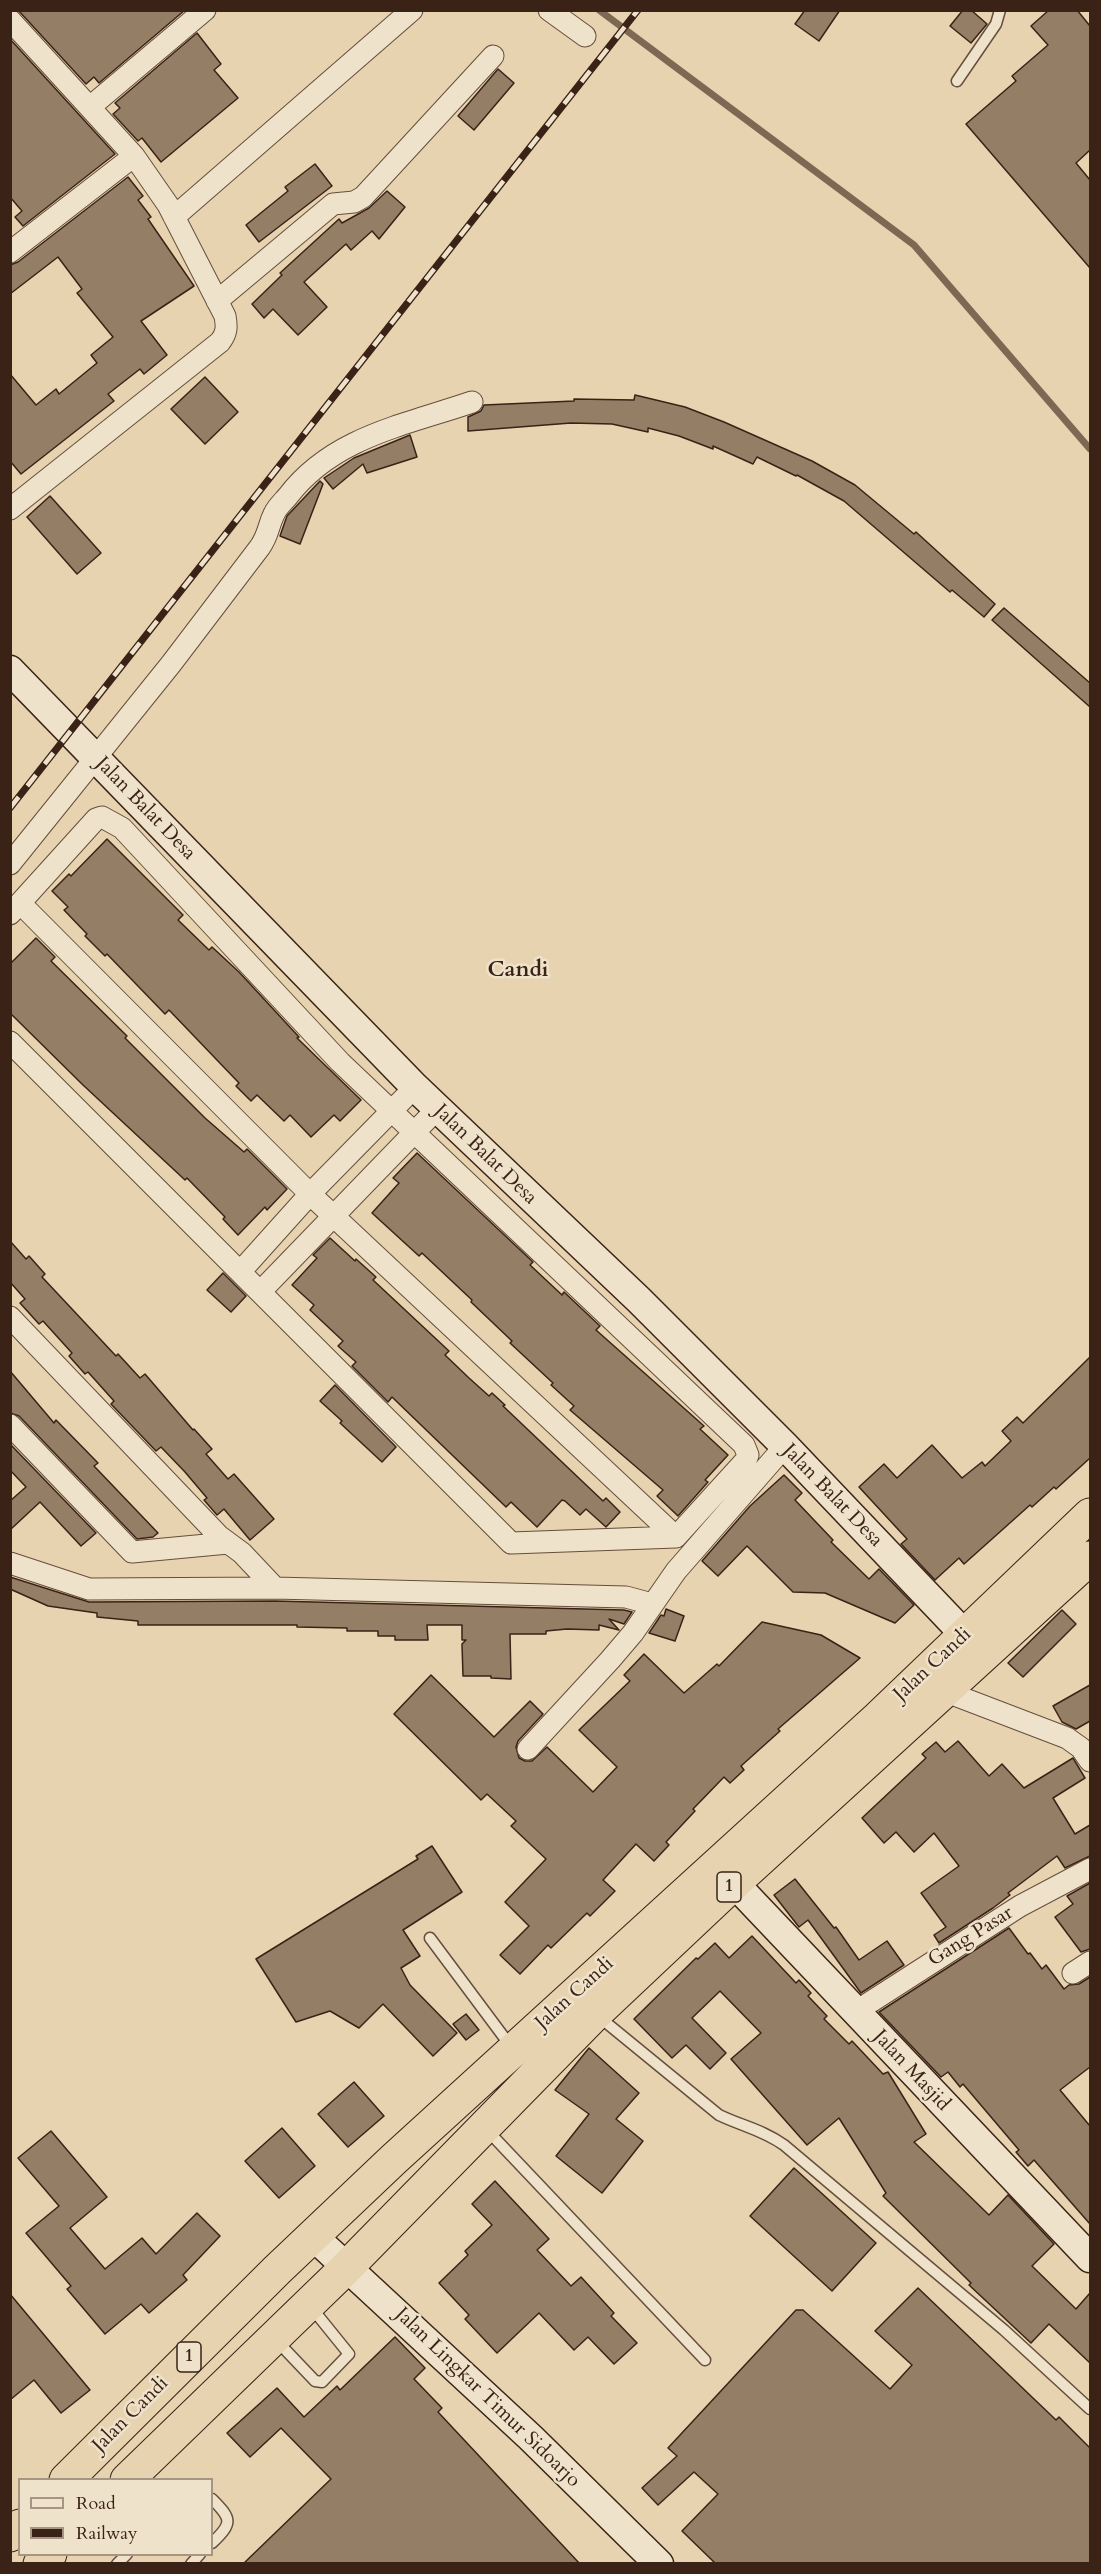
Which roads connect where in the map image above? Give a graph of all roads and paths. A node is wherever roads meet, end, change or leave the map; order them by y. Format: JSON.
{"nodes":[{"id":1,"x":205,"y":10,"type":"edge"},
{"id":2,"x":412,"y":10,"type":"edge"},
{"id":3,"x":549,"y":10,"type":"edge"},
{"id":4,"x":1000,"y":10,"type":"edge"},
{"id":5,"x":10,"y":20,"type":"edge"},
{"id":6,"x":585,"y":36,"type":"dead end"},
{"id":7,"x":493,"y":56,"type":"dead end"},
{"id":8,"x":957,"y":81,"type":"dead end"},
{"id":9,"x":90,"y":107,"type":"junction"},
{"id":10,"x":134,"y":156,"type":"junction"},
{"id":11,"x":174,"y":217,"type":"junction"},
{"id":12,"x":10,"y":252,"type":"edge"},
{"id":13,"x":217,"y":301,"type":"junction"},
{"id":14,"x":472,"y":402,"type":"dead end"},
{"id":15,"x":10,"y":509,"type":"edge"},
{"id":16,"x":10,"y":670,"type":"edge"},
{"id":17,"x":95,"y":757,"type":"junction"},
{"id":18,"x":10,"y":864,"type":"edge"},
{"id":19,"x":15,"y":908,"type":"edge"},
{"id":20,"x":10,"y":1042,"type":"edge"},
{"id":21,"x":415,"y":1088,"type":"junction"},
{"id":22,"x":436,"y":1109,"type":"junction"},
{"id":23,"x":392,"y":1110,"type":"junction"},
{"id":24,"x":414,"y":1132,"type":"junction"},
{"id":25,"x":310,"y":1194,"type":"junction"},
{"id":26,"x":335,"y":1216,"type":"junction"},
{"id":27,"x":240,"y":1272,"type":"junction"},
{"id":28,"x":261,"y":1292,"type":"junction"},
{"id":29,"x":10,"y":1317,"type":"edge"},
{"id":30,"x":10,"y":1425,"type":"edge"},
{"id":31,"x":785,"y":1446,"type":"junction"},
{"id":32,"x":1090,"y":1515,"type":"edge"},
{"id":33,"x":676,"y":1538,"type":"junction"},
{"id":34,"x":235,"y":1548,"type":"junction"},
{"id":35,"x":1090,"y":1558,"type":"edge"},
{"id":36,"x":10,"y":1563,"type":"edge"},
{"id":37,"x":269,"y":1581,"type":"junction"},
{"id":38,"x":653,"y":1601,"type":"junction"},
{"id":39,"x":965,"y":1635,"type":"junction"},
{"id":40,"x":944,"y":1691,"type":"junction"},
{"id":41,"x":528,"y":1749,"type":"dead end"},
{"id":42,"x":1090,"y":1761,"type":"edge"},
{"id":43,"x":1090,"y":1869,"type":"edge"},
{"id":44,"x":734,"y":1883,"type":"junction"},
{"id":45,"x":430,"y":1938,"type":"dead end"},
{"id":46,"x":855,"y":2012,"type":"junction"},
{"id":47,"x":595,"y":2014,"type":"junction"},
{"id":48,"x":513,"y":2050,"type":"junction"},
{"id":49,"x":485,"y":2128,"type":"junction"},
{"id":50,"x":313,"y":2236,"type":"junction"},
{"id":51,"x":1090,"y":2258,"type":"edge"},
{"id":52,"x":346,"y":2268,"type":"junction"},
{"id":53,"x":309,"y":2304,"type":"junction"},
{"id":54,"x":274,"y":2338,"type":"junction"},
{"id":55,"x":705,"y":2360,"type":"dead end"},
{"id":56,"x":1090,"y":2409,"type":"edge"},
{"id":57,"x":68,"y":2478,"type":"edge"},
{"id":58,"x":129,"y":2478,"type":"edge"},
{"id":59,"x":213,"y":2500,"type":"edge"},
{"id":60,"x":213,"y":2543,"type":"edge"},
{"id":61,"x":659,"y":2564,"type":"edge"}],
"edges":[{"from":1,"to":9,"type":"street"},
{"from":2,"to":11,"type":"street"},
{"from":3,"to":6,"type":"street"},
{"from":4,"to":8,"type":"lane"},
{"from":5,"to":9,"type":"street"},
{"from":7,"to":13,"type":"street"},
{"from":9,"to":10,"type":"street"},
{"from":10,"to":11,"type":"street"},
{"from":10,"to":12,"type":"street"},
{"from":11,"to":13,"type":"street"},
{"from":13,"to":15,"type":"street"},
{"from":14,"to":17,"type":"street"},
{"from":16,"to":17,"type":"street","name":"Jalan Balat Desa"},
{"from":17,"to":18,"type":"street"},
{"from":17,"to":21,"type":"street","name":"Jalan Balat Desa"},
{"from":19,"to":23,"type":"street"},
{"from":19,"to":25,"type":"street"},
{"from":20,"to":27,"type":"street"},
{"from":21,"to":22,"type":"street","name":"Jalan Balat Desa"},
{"from":21,"to":23,"type":"street"},
{"from":22,"to":24,"type":"street"},
{"from":22,"to":31,"type":"street","name":"Jalan Balat Desa"},
{"from":23,"to":24,"type":"street"},
{"from":23,"to":25,"type":"street"},
{"from":24,"to":26,"type":"street"},
{"from":24,"to":33,"type":"street"},
{"from":25,"to":26,"type":"street"},
{"from":25,"to":27,"type":"street"},
{"from":26,"to":28,"type":"street"},
{"from":26,"to":33,"type":"street"},
{"from":27,"to":28,"type":"street"},
{"from":28,"to":33,"type":"street"},
{"from":29,"to":34,"type":"street"},
{"from":30,"to":34,"type":"street"},
{"from":31,"to":38,"type":"street"},
{"from":31,"to":39,"type":"street","name":"Jalan Balat Desa"},
{"from":32,"to":39,"type":"highway","name":"Jalan Candi","number":"1"},
{"from":34,"to":37,"type":"street"},
{"from":35,"to":40,"type":"highway","name":"Jalan Candi","number":"1"},
{"from":36,"to":37,"type":"street"},
{"from":37,"to":38,"type":"street"},
{"from":38,"to":41,"type":"street"},
{"from":39,"to":48,"type":"highway","name":"Jalan Candi","number":"1"},
{"from":40,"to":42,"type":"street"},
{"from":40,"to":44,"type":"highway","name":"Jalan Candi","number":"1"},
{"from":43,"to":46,"type":"street","name":"Gang Pasar"},
{"from":44,"to":46,"type":"street","name":"Jalan Masjid"},
{"from":44,"to":47,"type":"highway","name":"Jalan Candi","number":"1"},
{"from":45,"to":48,"type":"lane"},
{"from":46,"to":51,"type":"street","name":"Jalan Masjid"},
{"from":47,"to":49,"type":"highway","name":"Jalan Candi","number":"1"},
{"from":47,"to":56,"type":"lane"},
{"from":48,"to":50,"type":"highway","name":"Jalan Candi","number":"1"},
{"from":49,"to":52,"type":"highway","name":"Jalan Candi","number":"1"},
{"from":49,"to":55,"type":"lane"},
{"from":50,"to":52,"type":"street","name":"Jalan Lingkar Timur Sidoarjo"},
{"from":50,"to":57,"type":"highway","name":"Jalan Candi","number":"1"},
{"from":52,"to":53,"type":"highway","name":"Jalan Candi","number":"1"},
{"from":52,"to":61,"type":"street","name":"Jalan Lingkar Timur Sidoarjo"},
{"from":53,"to":54,"type":"highway","name":"Jalan Candi","number":"1"},
{"from":53,"to":54,"type":"lane"},
{"from":54,"to":58,"type":"highway","name":"Jalan Candi","number":"1"},
{"from":59,"to":60,"type":"lane"}]}
